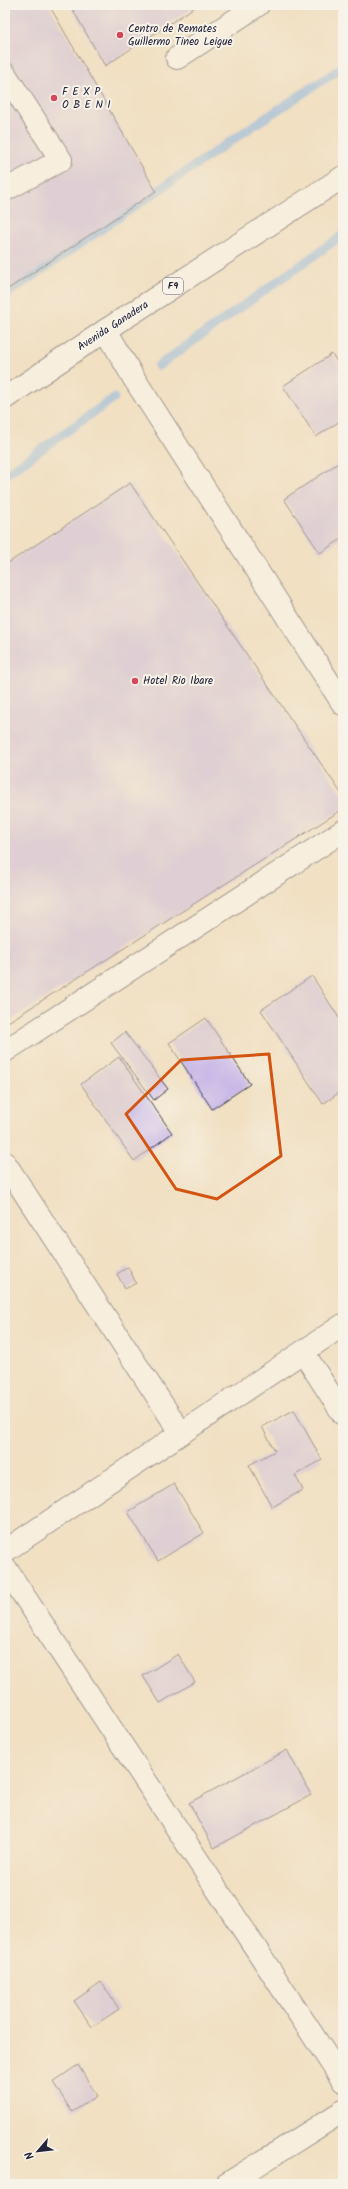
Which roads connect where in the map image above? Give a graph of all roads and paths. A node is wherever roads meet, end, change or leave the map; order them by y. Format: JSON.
{"nodes":[{"id":1,"x":258,"y":5,"type":"edge"},
{"id":2,"x":177,"y":58,"type":"dead end"},
{"id":3,"x":5,"y":74,"type":"edge"},
{"id":4,"x":343,"y":177,"type":"edge"},
{"id":5,"x":5,"y":190,"type":"edge"},
{"id":6,"x":106,"y":330,"type":"junction"},
{"id":7,"x":5,"y":398,"type":"edge"},
{"id":8,"x":343,"y":704,"type":"edge"},
{"id":9,"x":343,"y":831,"type":"edge"},
{"id":10,"x":5,"y":1051,"type":"edge"},
{"id":11,"x":5,"y":1163,"type":"edge"},
{"id":12,"x":343,"y":1325,"type":"edge"},
{"id":13,"x":303,"y":1352,"type":"junction"},
{"id":14,"x":343,"y":1414,"type":"edge"},
{"id":15,"x":181,"y":1433,"type":"junction"},
{"id":16,"x":5,"y":1551,"type":"edge"},
{"id":17,"x":5,"y":1567,"type":"edge"},
{"id":18,"x":343,"y":2081,"type":"edge"},
{"id":19,"x":343,"y":2111,"type":"edge"},
{"id":20,"x":228,"y":2184,"type":"edge"}],
"edges":[{"from":1,"to":2,"type":"main road"},
{"from":3,"to":5,"type":"main road"},
{"from":4,"to":6,"type":"main road","name":"Avenida Ganadera","number":"F9"},
{"from":6,"to":7,"type":"main road","name":"Avenida Ganadera","number":"F9"},
{"from":6,"to":8,"type":"main road"},
{"from":9,"to":10,"type":"main road"},
{"from":11,"to":15,"type":"main road"},
{"from":12,"to":13,"type":"main road"},
{"from":13,"to":14,"type":"main road"},
{"from":13,"to":15,"type":"main road"},
{"from":15,"to":16,"type":"main road"},
{"from":17,"to":18,"type":"main road"},
{"from":19,"to":20,"type":"main road"}]}
